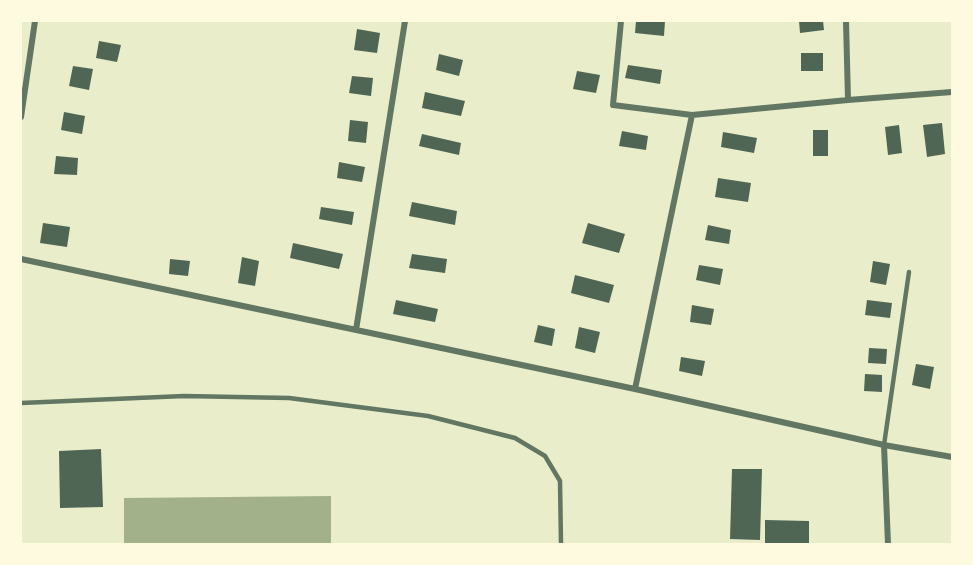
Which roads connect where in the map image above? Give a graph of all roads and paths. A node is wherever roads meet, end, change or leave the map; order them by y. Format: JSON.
{"nodes":[{"id":1,"x":35,"y":21,"type":"edge"},
{"id":2,"x":405,"y":21,"type":"edge"},
{"id":3,"x":621,"y":21,"type":"edge"},
{"id":4,"x":846,"y":21,"type":"edge"},
{"id":5,"x":952,"y":92,"type":"edge"},
{"id":6,"x":848,"y":100,"type":"junction"},
{"id":7,"x":692,"y":115,"type":"junction"},
{"id":8,"x":21,"y":117,"type":"edge"},
{"id":9,"x":21,"y":259,"type":"edge"},
{"id":10,"x":909,"y":272,"type":"dead end"},
{"id":11,"x":356,"y":330,"type":"junction"},
{"id":12,"x":635,"y":389,"type":"junction"},
{"id":13,"x":21,"y":403,"type":"edge"},
{"id":14,"x":884,"y":445,"type":"junction"},
{"id":15,"x":952,"y":457,"type":"edge"},
{"id":16,"x":561,"y":544,"type":"edge"},
{"id":17,"x":888,"y":544,"type":"edge"}],
"edges":[{"from":1,"to":8,"type":"street"},
{"from":2,"to":11,"type":"street"},
{"from":3,"to":7,"type":"street"},
{"from":4,"to":6,"type":"street"},
{"from":5,"to":6,"type":"street"},
{"from":6,"to":7,"type":"street"},
{"from":7,"to":12,"type":"street"},
{"from":9,"to":11,"type":"street"},
{"from":10,"to":14,"type":"lane"},
{"from":11,"to":12,"type":"street"},
{"from":12,"to":14,"type":"street"},
{"from":13,"to":16,"type":"lane"},
{"from":14,"to":15,"type":"street"},
{"from":14,"to":17,"type":"street"}]}
